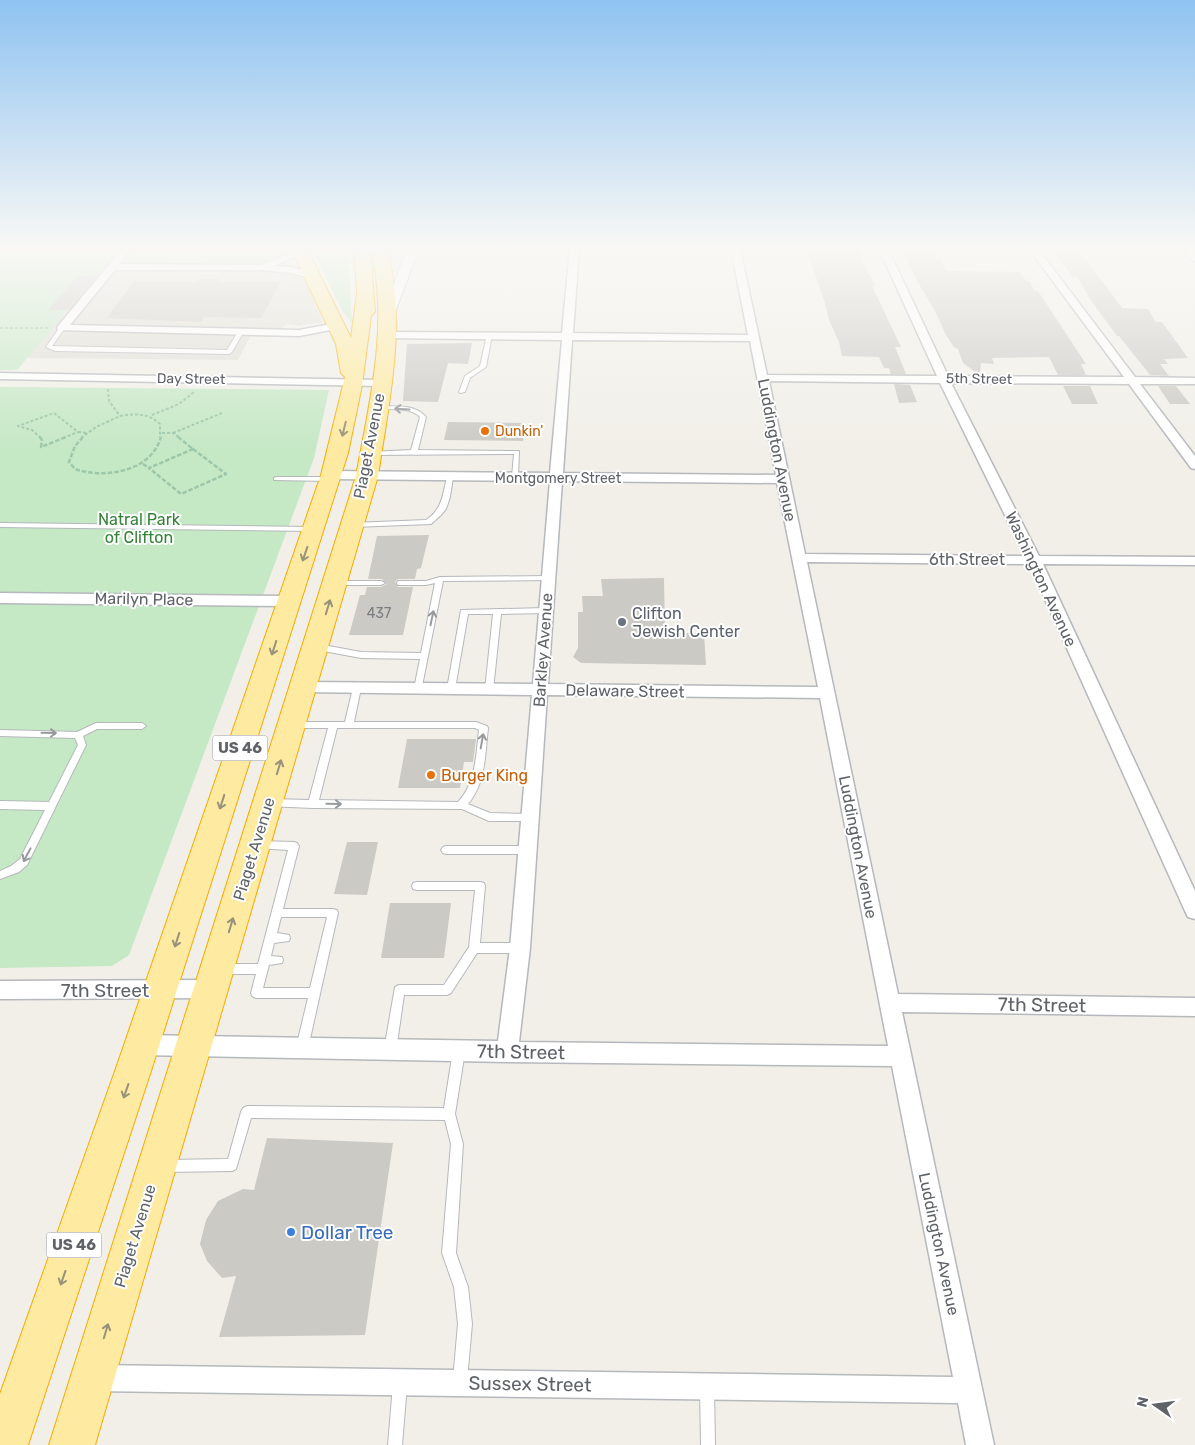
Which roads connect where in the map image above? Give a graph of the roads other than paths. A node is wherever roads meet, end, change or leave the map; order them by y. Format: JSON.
{"nodes":[{"id":1,"x":71,"y":316,"type":"edge"},
{"id":2,"x":331,"y":316,"type":"edge"},
{"id":3,"x":363,"y":316,"type":"edge"},
{"id":4,"x":369,"y":316,"type":"edge"},
{"id":5,"x":388,"y":316,"type":"edge"},
{"id":6,"x":569,"y":316,"type":"edge"},
{"id":7,"x":750,"y":316,"type":"edge"},
{"id":8,"x":915,"y":316,"type":"edge"},
{"id":9,"x":1083,"y":316,"type":"edge"},
{"id":10,"x":336,"y":326,"type":"junction"},
{"id":11,"x":62,"y":328,"type":"junction"},
{"id":12,"x":241,"y":331,"type":"junction"},
{"id":13,"x":388,"y":335,"type":"junction"},
{"id":14,"x":489,"y":336,"type":"junction"},
{"id":15,"x":567,"y":337,"type":"junction"},
{"id":16,"x":754,"y":338,"type":"junction"},
{"id":17,"x":0,"y":376,"type":"edge"},
{"id":18,"x":763,"y":378,"type":"junction"},
{"id":19,"x":943,"y":378,"type":"junction"},
{"id":20,"x":1134,"y":381,"type":"junction"},
{"id":21,"x":1195,"y":381,"type":"edge"},
{"id":22,"x":352,"y":382,"type":"junction"},
{"id":23,"x":381,"y":383,"type":"junction"},
{"id":24,"x":462,"y":392,"type":"dead end"},
{"id":25,"x":377,"y":408,"type":"junction"},
{"id":26,"x":414,"y":452,"type":"junction"},
{"id":27,"x":369,"y":465,"type":"junction"},
{"id":28,"x":1195,"y":465,"type":"edge"},
{"id":29,"x":331,"y":477,"type":"junction"},
{"id":30,"x":450,"y":477,"type":"junction"},
{"id":31,"x":515,"y":477,"type":"junction"},
{"id":32,"x":556,"y":478,"type":"junction"},
{"id":33,"x":783,"y":479,"type":"junction"},
{"id":34,"x":276,"y":480,"type":"dead end"},
{"id":35,"x":0,"y":525,"type":"edge"},
{"id":36,"x":352,"y":525,"type":"junction"},
{"id":37,"x":313,"y":529,"type":"junction"},
{"id":38,"x":799,"y":558,"type":"junction"},
{"id":39,"x":1034,"y":560,"type":"junction"},
{"id":40,"x":1195,"y":561,"type":"edge"},
{"id":41,"x":549,"y":578,"type":"junction"},
{"id":42,"x":440,"y":579,"type":"junction"},
{"id":43,"x":335,"y":583,"type":"junction"},
{"id":44,"x":381,"y":583,"type":"dead end"},
{"id":45,"x":401,"y":583,"type":"dead end"},
{"id":46,"x":0,"y":598,"type":"edge"},
{"id":47,"x":289,"y":601,"type":"junction"},
{"id":48,"x":546,"y":611,"type":"junction"},
{"id":49,"x":498,"y":612,"type":"junction"},
{"id":50,"x":315,"y":646,"type":"junction"},
{"id":51,"x":424,"y":656,"type":"junction"},
{"id":52,"x":302,"y":687,"type":"junction"},
{"id":53,"x":357,"y":688,"type":"junction"},
{"id":54,"x":418,"y":689,"type":"junction"},
{"id":55,"x":451,"y":689,"type":"junction"},
{"id":56,"x":489,"y":690,"type":"junction"},
{"id":57,"x":540,"y":690,"type":"junction"},
{"id":58,"x":827,"y":693,"type":"junction"},
{"id":59,"x":333,"y":725,"type":"junction"},
{"id":60,"x":349,"y":725,"type":"junction"},
{"id":61,"x":142,"y":726,"type":"dead end"},
{"id":62,"x":291,"y":726,"type":"junction"},
{"id":63,"x":0,"y":733,"type":"edge"},
{"id":64,"x":78,"y":735,"type":"junction"},
{"id":65,"x":268,"y":803,"type":"junction"},
{"id":66,"x":313,"y":804,"type":"junction"},
{"id":67,"x":0,"y":805,"type":"edge"},
{"id":68,"x":462,"y":805,"type":"junction"},
{"id":69,"x":52,"y":806,"type":"junction"},
{"id":70,"x":530,"y":818,"type":"junction"},
{"id":71,"x":255,"y":845,"type":"junction"},
{"id":72,"x":446,"y":850,"type":"dead end"},
{"id":73,"x":528,"y":850,"type":"junction"},
{"id":74,"x":0,"y":875,"type":"edge"},
{"id":75,"x":417,"y":886,"type":"dead end"},
{"id":76,"x":1195,"y":911,"type":"edge"},
{"id":77,"x":277,"y":912,"type":"junction"},
{"id":78,"x":270,"y":938,"type":"junction"},
{"id":79,"x":285,"y":938,"type":"dead end"},
{"id":80,"x":474,"y":948,"type":"junction"},
{"id":81,"x":520,"y":948,"type":"junction"},
{"id":82,"x":278,"y":960,"type":"dead end"},
{"id":83,"x":263,"y":965,"type":"junction"},
{"id":84,"x":214,"y":979,"type":"junction"},
{"id":85,"x":0,"y":990,"type":"edge"},
{"id":86,"x":160,"y":990,"type":"junction"},
{"id":87,"x":314,"y":993,"type":"junction"},
{"id":88,"x":890,"y":1003,"type":"junction"},
{"id":89,"x":1195,"y":1007,"type":"edge"},
{"id":90,"x":141,"y":1045,"type":"junction"},
{"id":91,"x":193,"y":1046,"type":"junction"},
{"id":92,"x":302,"y":1048,"type":"junction"},
{"id":93,"x":390,"y":1050,"type":"junction"},
{"id":94,"x":459,"y":1051,"type":"junction"},
{"id":95,"x":507,"y":1052,"type":"junction"},
{"id":96,"x":901,"y":1056,"type":"junction"},
{"id":97,"x":449,"y":1114,"type":"junction"},
{"id":98,"x":156,"y":1166,"type":"junction"},
{"id":99,"x":92,"y":1378,"type":"junction"},
{"id":100,"x":401,"y":1382,"type":"junction"},
{"id":101,"x":460,"y":1383,"type":"junction"},
{"id":102,"x":707,"y":1386,"type":"junction"},
{"id":103,"x":969,"y":1390,"type":"junction"},
{"id":104,"x":5,"y":1445,"type":"edge"},
{"id":105,"x":72,"y":1445,"type":"edge"},
{"id":106,"x":395,"y":1445,"type":"edge"},
{"id":107,"x":708,"y":1445,"type":"edge"},
{"id":108,"x":980,"y":1445,"type":"edge"}],
"edges":[{"from":1,"to":11,"type":"street"},
{"from":2,"to":10,"type":"highway"},
{"from":3,"to":22,"type":"highway","name":"Piaget Avenue","number":"US 46"},
{"from":4,"to":13,"type":"highway"},
{"from":5,"to":13,"type":"highway","name":"Piaget Avenue","number":"US 46"},
{"from":6,"to":15,"type":"street","name":"Barkley Avenue"},
{"from":7,"to":16,"type":"street","name":"Luddington Avenue"},
{"from":8,"to":19,"type":"street","name":"Washington Avenue"},
{"from":9,"to":20,"type":"street"},
{"from":10,"to":12,"type":"street"},
{"from":10,"to":22,"type":"highway"},
{"from":11,"to":12,"type":"street"},
{"from":11,"to":12,"type":"lane"},
{"from":13,"to":14,"type":"street"},
{"from":13,"to":23,"type":"highway","name":"Piaget Avenue","number":"US 46"},
{"from":14,"to":15,"type":"street"},
{"from":14,"to":24,"type":"lane"},
{"from":15,"to":16,"type":"street"},
{"from":15,"to":32,"type":"street","name":"Barkley Avenue"},
{"from":16,"to":18,"type":"street","name":"Luddington Avenue"},
{"from":17,"to":22,"type":"street","name":"Day Street"},
{"from":18,"to":19,"type":"street","name":"5th Street"},
{"from":18,"to":33,"type":"street","name":"Luddington Avenue"},
{"from":19,"to":20,"type":"street","name":"5th Street"},
{"from":19,"to":39,"type":"street","name":"Washington Avenue"},
{"from":20,"to":21,"type":"street","name":"5th Street"},
{"from":20,"to":28,"type":"street"},
{"from":22,"to":23,"type":"street","name":"Day Street"},
{"from":22,"to":29,"type":"highway","name":"Piaget Avenue","number":"US 46","one_way":true},
{"from":23,"to":25,"type":"highway","name":"Piaget Avenue","number":"US 46"},
{"from":26,"to":25,"type":"lane","one_way":true},
{"from":25,"to":27,"type":"highway","name":"Piaget Avenue","number":"US 46"},
{"from":26,"to":27,"type":"lane"},
{"from":26,"to":31,"type":"lane"},
{"from":27,"to":29,"type":"street","name":"Montgomery Street"},
{"from":27,"to":30,"type":"street","name":"Montgomery Street"},
{"from":27,"to":36,"type":"highway","name":"Piaget Avenue","number":"US 46"},
{"from":29,"to":34,"type":"lane"},
{"from":29,"to":37,"type":"highway","name":"Piaget Avenue","number":"US 46"},
{"from":30,"to":31,"type":"street","name":"Montgomery Street"},
{"from":30,"to":36,"type":"lane"},
{"from":31,"to":32,"type":"street","name":"Montgomery Street"},
{"from":32,"to":33,"type":"street","name":"Montgomery Street"},
{"from":32,"to":41,"type":"street","name":"Barkley Avenue"},
{"from":33,"to":38,"type":"street","name":"Luddington Avenue"},
{"from":35,"to":37,"type":"lane"},
{"from":36,"to":43,"type":"highway","name":"Piaget Avenue","number":"US 46"},
{"from":37,"to":47,"type":"highway","name":"Piaget Avenue","number":"US 46","one_way":true},
{"from":38,"to":39,"type":"street","name":"6th Street"},
{"from":38,"to":58,"type":"street","name":"Luddington Avenue"},
{"from":39,"to":40,"type":"street","name":"6th Street"},
{"from":39,"to":76,"type":"street","name":"Washington Avenue"},
{"from":41,"to":42,"type":"lane"},
{"from":41,"to":48,"type":"street","name":"Barkley Avenue"},
{"from":42,"to":45,"type":"lane"},
{"from":51,"to":42,"type":"lane","one_way":true},
{"from":43,"to":44,"type":"lane"},
{"from":50,"to":43,"type":"highway","name":"Piaget Avenue","number":"US 46","one_way":true},
{"from":46,"to":47,"type":"street","name":"Marilyn Place"},
{"from":47,"to":86,"type":"highway","name":"Piaget Avenue","number":"US 46","one_way":true},
{"from":48,"to":49,"type":"lane"},
{"from":48,"to":57,"type":"street","name":"Barkley Avenue"},
{"from":49,"to":55,"type":"lane"},
{"from":49,"to":56,"type":"lane"},
{"from":50,"to":51,"type":"lane"},
{"from":50,"to":52,"type":"highway","name":"Piaget Avenue","number":"US 46"},
{"from":51,"to":54,"type":"lane"},
{"from":52,"to":53,"type":"street","name":"Delaware Street"},
{"from":52,"to":62,"type":"highway","name":"Piaget Avenue","number":"US 46"},
{"from":53,"to":54,"type":"street","name":"Delaware Street"},
{"from":53,"to":60,"type":"lane"},
{"from":54,"to":55,"type":"street","name":"Delaware Street"},
{"from":55,"to":56,"type":"street","name":"Delaware Street"},
{"from":56,"to":57,"type":"street","name":"Delaware Street"},
{"from":57,"to":58,"type":"street","name":"Delaware Street"},
{"from":57,"to":70,"type":"street","name":"Barkley Avenue"},
{"from":58,"to":88,"type":"street","name":"Luddington Avenue"},
{"from":59,"to":60,"type":"lane"},
{"from":59,"to":62,"type":"lane"},
{"from":59,"to":66,"type":"lane"},
{"from":68,"to":60,"type":"lane","one_way":true},
{"from":61,"to":64,"type":"lane"},
{"from":65,"to":62,"type":"highway","name":"Piaget Avenue","number":"US 46","one_way":true},
{"from":63,"to":64,"type":"lane","one_way":true},
{"from":64,"to":69,"type":"lane"},
{"from":65,"to":66,"type":"lane"},
{"from":65,"to":71,"type":"highway","name":"Piaget Avenue","number":"US 46"},
{"from":66,"to":68,"type":"lane","one_way":true},
{"from":67,"to":69,"type":"lane"},
{"from":68,"to":70,"type":"lane"},
{"from":69,"to":74,"type":"lane","one_way":true},
{"from":70,"to":73,"type":"street","name":"Barkley Avenue"},
{"from":71,"to":77,"type":"lane"},
{"from":84,"to":71,"type":"highway","name":"Piaget Avenue","number":"US 46","one_way":true},
{"from":72,"to":73,"type":"lane"},
{"from":73,"to":81,"type":"street","name":"Barkley Avenue"},
{"from":75,"to":80,"type":"lane"},
{"from":77,"to":78,"type":"lane"},
{"from":77,"to":87,"type":"lane"},
{"from":78,"to":79,"type":"lane"},
{"from":78,"to":83,"type":"lane"},
{"from":80,"to":81,"type":"lane"},
{"from":80,"to":93,"type":"lane"},
{"from":81,"to":95,"type":"street","name":"Barkley Avenue"},
{"from":82,"to":83,"type":"lane"},
{"from":83,"to":84,"type":"lane"},
{"from":83,"to":87,"type":"lane"},
{"from":84,"to":86,"type":"street","name":"7th Street"},
{"from":84,"to":91,"type":"highway","name":"Piaget Avenue","number":"US 46"},
{"from":85,"to":86,"type":"street","name":"7th Street"},
{"from":86,"to":90,"type":"highway","name":"Piaget Avenue","number":"US 46"},
{"from":87,"to":92,"type":"lane"},
{"from":88,"to":89,"type":"street","name":"7th Street"},
{"from":88,"to":96,"type":"street","name":"Luddington Avenue"},
{"from":90,"to":91,"type":"street","name":"7th Street"},
{"from":90,"to":104,"type":"highway","name":"Piaget Avenue","number":"US 46","one_way":true},
{"from":91,"to":92,"type":"street","name":"7th Street"},
{"from":91,"to":98,"type":"highway","name":"Piaget Avenue","number":"US 46"},
{"from":92,"to":93,"type":"street","name":"7th Street"},
{"from":93,"to":94,"type":"street","name":"7th Street"},
{"from":94,"to":95,"type":"street","name":"7th Street"},
{"from":94,"to":97,"type":"lane"},
{"from":95,"to":96,"type":"street","name":"7th Street"},
{"from":96,"to":103,"type":"street","name":"Luddington Avenue"},
{"from":97,"to":98,"type":"lane"},
{"from":97,"to":101,"type":"lane"},
{"from":99,"to":98,"type":"highway","name":"Piaget Avenue","number":"US 46","one_way":true},
{"from":99,"to":100,"type":"street","name":"Sussex Street"},
{"from":99,"to":105,"type":"highway","name":"Piaget Avenue","number":"US 46"},
{"from":100,"to":101,"type":"street","name":"Sussex Street"},
{"from":100,"to":106,"type":"lane"},
{"from":101,"to":102,"type":"street","name":"Sussex Street"},
{"from":102,"to":103,"type":"street","name":"Sussex Street"},
{"from":102,"to":107,"type":"lane"},
{"from":103,"to":108,"type":"street","name":"Luddington Avenue"}]}
